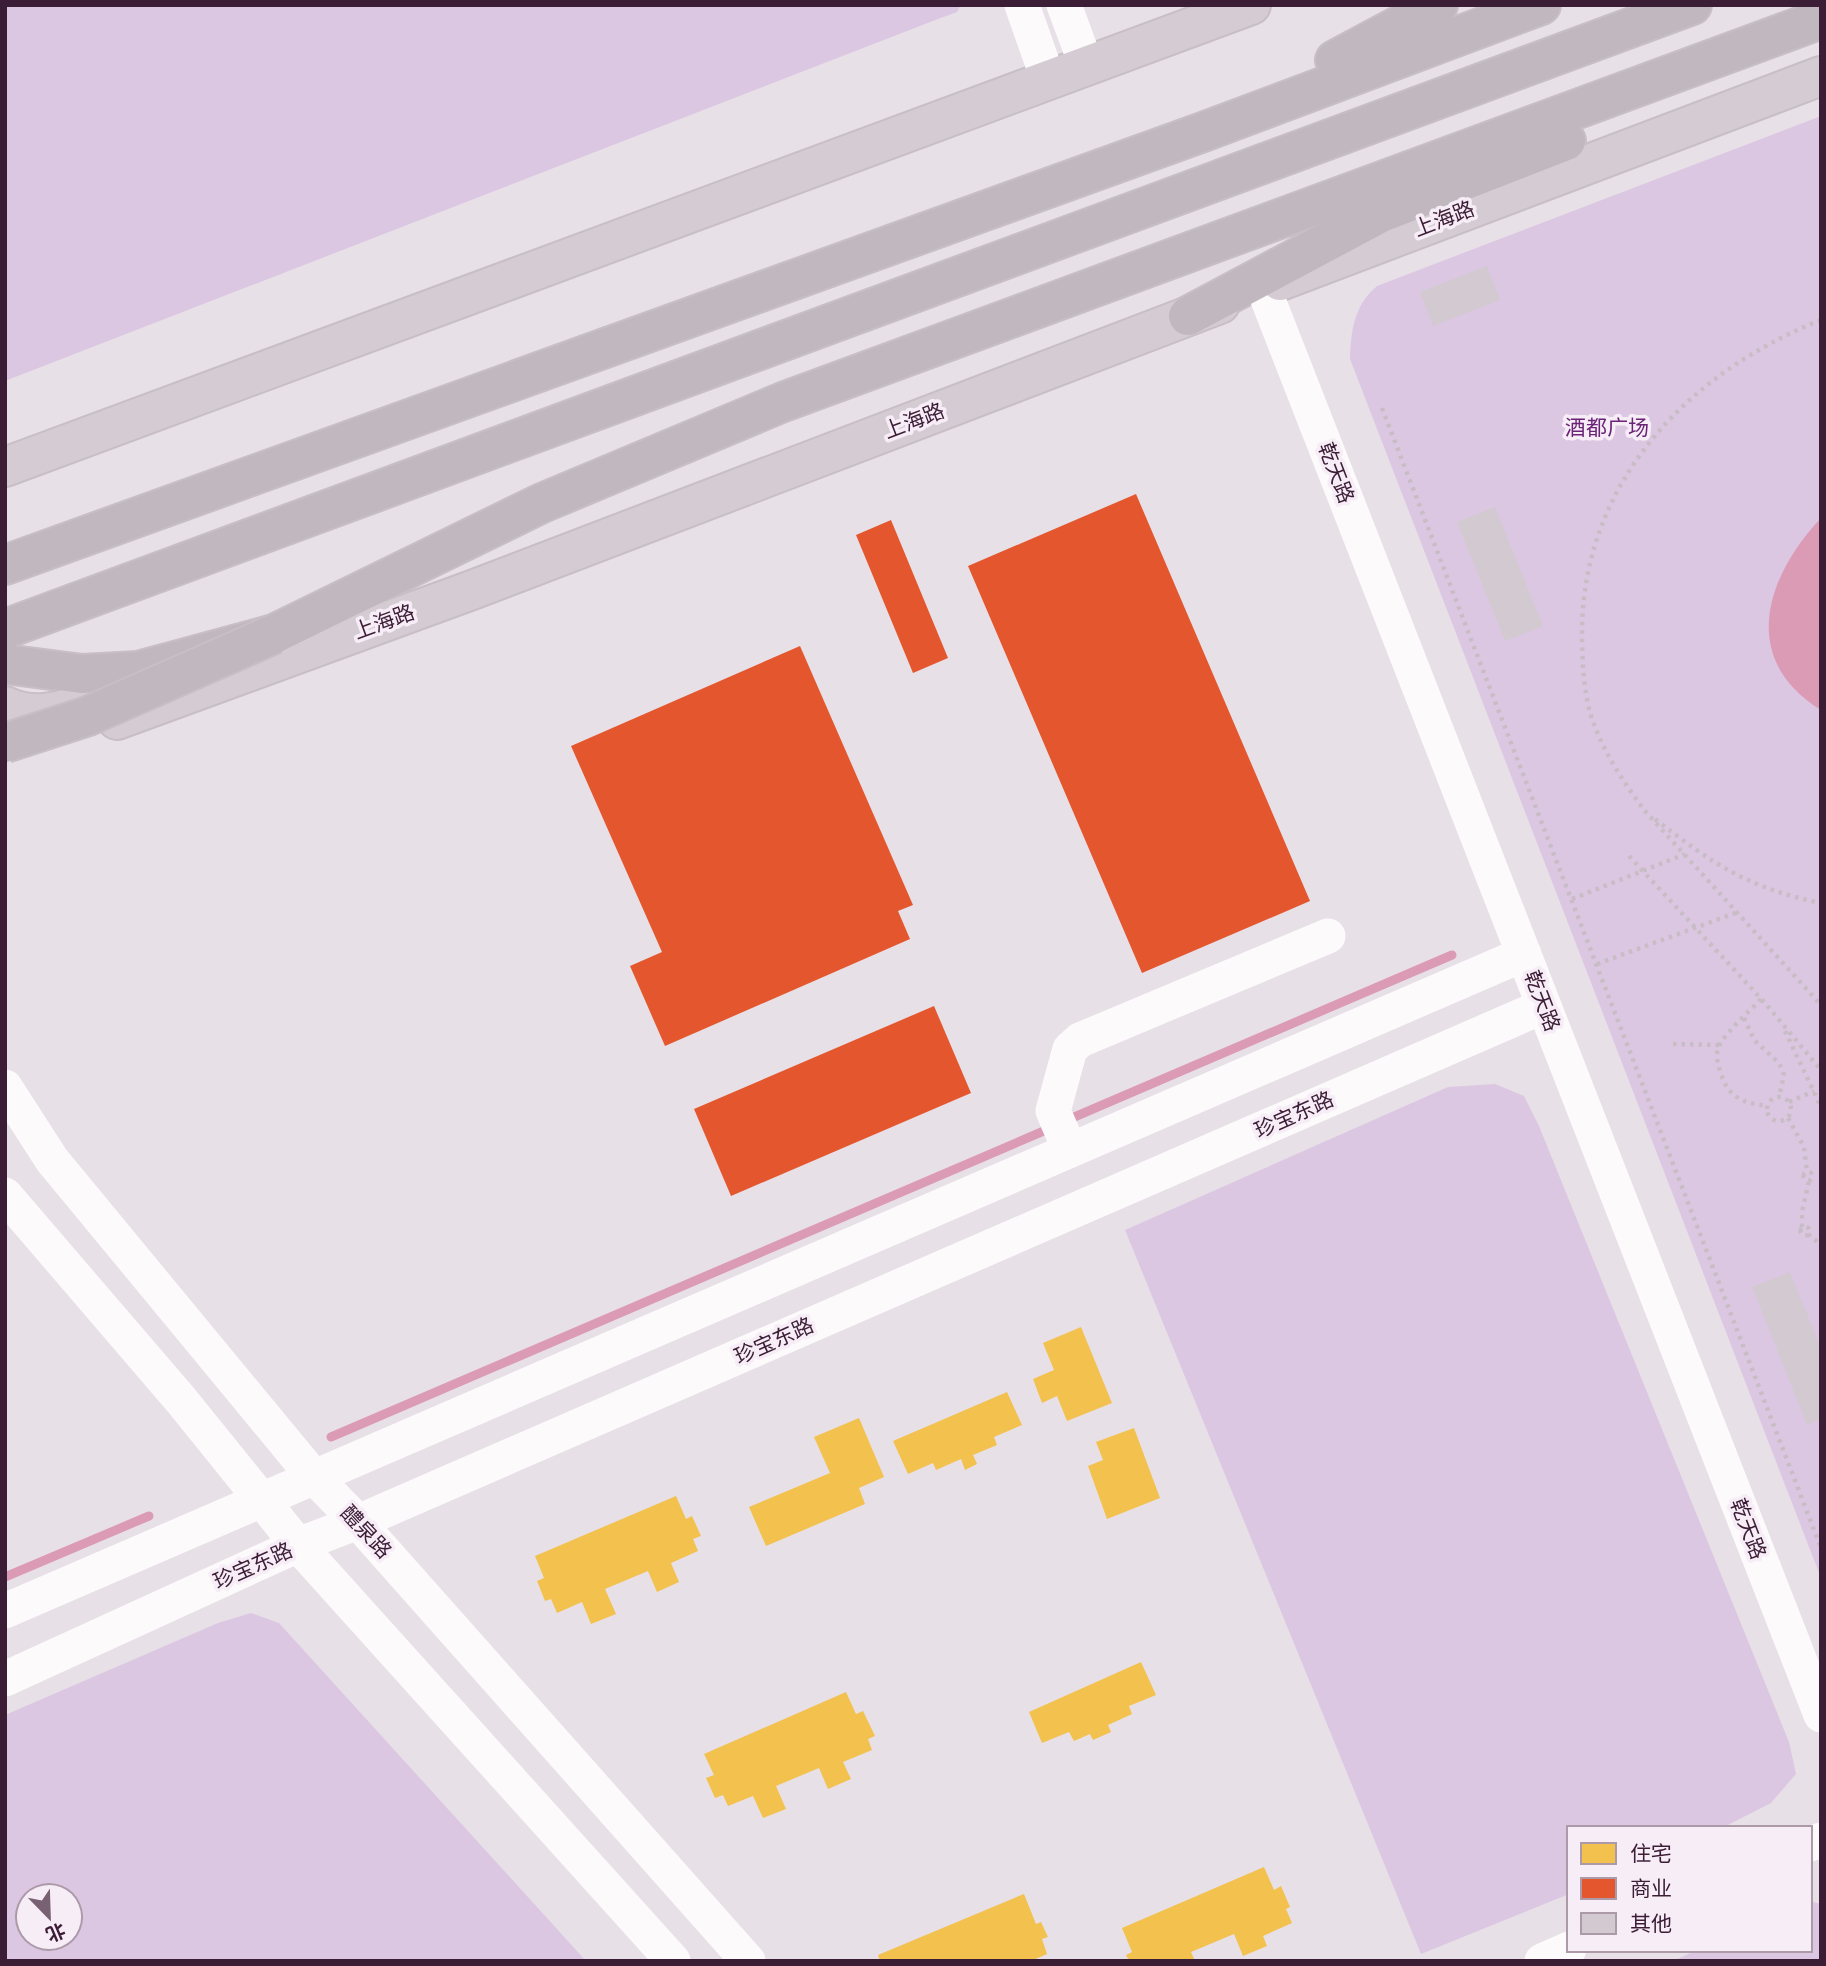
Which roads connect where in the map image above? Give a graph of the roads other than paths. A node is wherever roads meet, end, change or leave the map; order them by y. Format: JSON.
{"nodes":[{"id":1,"x":1021,"y":5,"type":"edge"},
{"id":2,"x":1063,"y":5,"type":"edge"},
{"id":3,"x":1251,"y":5,"type":"edge"},
{"id":4,"x":1438,"y":5,"type":"edge"},
{"id":5,"x":1541,"y":5,"type":"edge"},
{"id":6,"x":1692,"y":5,"type":"edge"},
{"id":7,"x":1821,"y":19,"type":"edge"},
{"id":8,"x":1729,"y":53,"type":"junction"},
{"id":9,"x":1087,"y":67,"type":"junction"},
{"id":10,"x":1821,"y":76,"type":"edge"},
{"id":11,"x":1048,"y":79,"type":"junction"},
{"id":12,"x":1203,"y":132,"type":"junction"},
{"id":13,"x":1263,"y":288,"type":"junction"},
{"id":14,"x":1188,"y":316,"type":"junction"},
{"id":15,"x":305,"y":357,"type":"junction"},
{"id":16,"x":5,"y":467,"type":"edge"},
{"id":17,"x":5,"y":490,"type":"edge"},
{"id":18,"x":5,"y":565,"type":"edge"},
{"id":19,"x":396,"y":618,"type":"junction"},
{"id":20,"x":5,"y":629,"type":"edge"},
{"id":21,"x":274,"y":634,"type":"junction"},
{"id":22,"x":5,"y":664,"type":"edge"},
{"id":23,"x":5,"y":706,"type":"edge"},
{"id":24,"x":5,"y":743,"type":"edge"},
{"id":25,"x":5,"y":762,"type":"edge"},
{"id":26,"x":1328,"y":936,"type":"dead end"},
{"id":27,"x":1524,"y":954,"type":"junction"},
{"id":28,"x":1544,"y":1006,"type":"junction"},
{"id":29,"x":5,"y":1087,"type":"edge"},
{"id":30,"x":1070,"y":1150,"type":"junction"},
{"id":31,"x":5,"y":1195,"type":"edge"},
{"id":32,"x":313,"y":1476,"type":"junction"},
{"id":33,"x":263,"y":1499,"type":"junction"},
{"id":34,"x":358,"y":1522,"type":"junction"},
{"id":35,"x":298,"y":1545,"type":"junction"},
{"id":36,"x":5,"y":1611,"type":"edge"},
{"id":37,"x":5,"y":1679,"type":"edge"},
{"id":38,"x":1821,"y":1715,"type":"edge"},
{"id":39,"x":1567,"y":1950,"type":"edge"},
{"id":40,"x":673,"y":1961,"type":"edge"},
{"id":41,"x":748,"y":1961,"type":"edge"},
{"id":42,"x":1542,"y":1961,"type":"edge"}],
"edges":[{"from":1,"to":11,"type":"street"},
{"from":2,"to":9,"type":"street"},
{"from":3,"to":9,"type":"main road"},
{"from":4,"to":12,"type":"highway"},
{"from":5,"to":12,"type":"highway"},
{"from":6,"to":20,"type":"highway"},
{"from":7,"to":8,"type":"highway"},
{"from":8,"to":14,"type":"highway"},
{"from":8,"to":21,"type":"highway"},
{"from":9,"to":11,"type":"main road"},
{"from":10,"to":13,"type":"main road","name":"上海路"},
{"from":11,"to":15,"type":"main road"},
{"from":12,"to":18,"type":"highway"},
{"from":13,"to":14,"type":"main road","name":"上海路"},
{"from":13,"to":27,"type":"street","name":"乾天路"},
{"from":14,"to":19,"type":"main road","name":"上海路"},
{"from":15,"to":16,"type":"main road"},
{"from":15,"to":17,"type":"main road"},
{"from":19,"to":23,"type":"main road"},
{"from":19,"to":25,"type":"main road","name":"上海路"},
{"from":21,"to":22,"type":"highway","bridge":true},
{"from":21,"to":24,"type":"highway","bridge":true},
{"from":26,"to":30,"type":"street"},
{"from":27,"to":28,"type":"street","name":"乾天路"},
{"from":27,"to":30,"type":"street"},
{"from":28,"to":34,"type":"street","name":"珍宝东路"},
{"from":28,"to":38,"type":"street","name":"乾天路"},
{"from":29,"to":32,"type":"street","name":"醴泉路"},
{"from":30,"to":32,"type":"street"},
{"from":31,"to":33,"type":"street"},
{"from":32,"to":33,"type":"street"},
{"from":32,"to":34,"type":"street","name":"醴泉路"},
{"from":33,"to":35,"type":"street"},
{"from":33,"to":36,"type":"street"},
{"from":34,"to":35,"type":"street","name":"珍宝东路"},
{"from":34,"to":41,"type":"street","name":"醴泉路"},
{"from":35,"to":37,"type":"street","name":"珍宝东路"},
{"from":35,"to":40,"type":"street"},
{"from":39,"to":42,"type":"street"}]}
